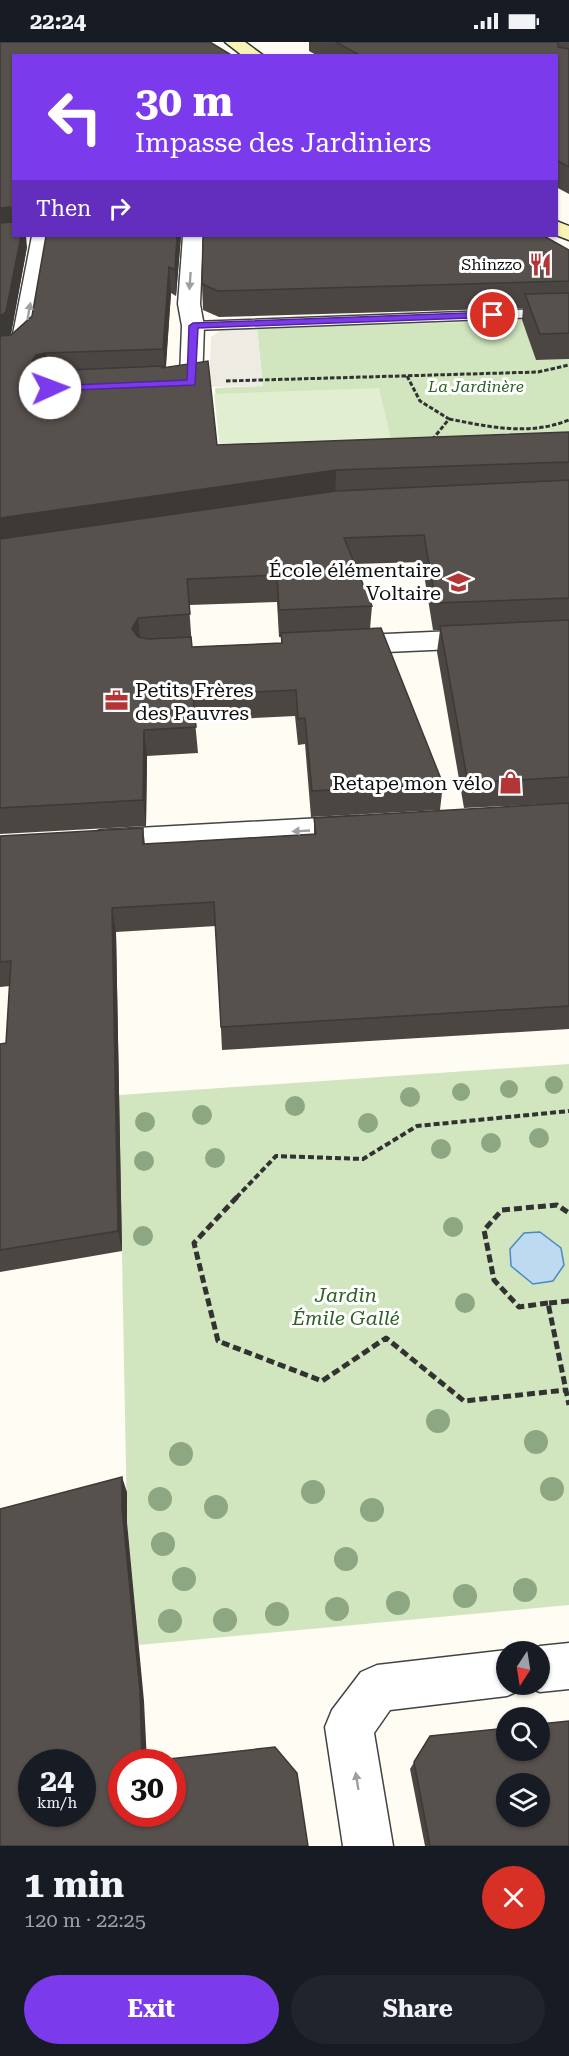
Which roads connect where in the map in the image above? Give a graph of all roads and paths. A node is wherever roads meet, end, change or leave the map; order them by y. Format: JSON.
{"nodes":[{"id":1,"x":233,"y":42,"type":"edge"},
{"id":2,"x":253,"y":54,"type":"edge"},
{"id":3,"x":36,"y":237,"type":"edge"},
{"id":4,"x":193,"y":237,"type":"edge"},
{"id":5,"x":569,"y":312,"type":"edge"},
{"id":6,"x":193,"y":326,"type":"junction"},
{"id":7,"x":0,"y":354,"type":"edge"},
{"id":8,"x":569,"y":365,"type":"edge"},
{"id":9,"x":407,"y":376,"type":"junction"},
{"id":10,"x":219,"y":382,"type":"dead end"},
{"id":11,"x":144,"y":385,"type":"edge"},
{"id":12,"x":449,"y":419,"type":"junction"},
{"id":13,"x":569,"y":420,"type":"edge"},
{"id":14,"x":430,"y":442,"type":"edge"},
{"id":15,"x":569,"y":635,"type":"edge"},
{"id":16,"x":318,"y":646,"type":"edge"},
{"id":17,"x":391,"y":826,"type":"edge"},
{"id":18,"x":71,"y":844,"type":"edge"},
{"id":19,"x":569,"y":1111,"type":"edge"},
{"id":20,"x":569,"y":1213,"type":"edge"},
{"id":21,"x":569,"y":1301,"type":"edge"},
{"id":22,"x":548,"y":1303,"type":"junction"},
{"id":23,"x":566,"y":1390,"type":"junction"},
{"id":24,"x":569,"y":1405,"type":"edge"},
{"id":25,"x":569,"y":1666,"type":"edge"},
{"id":26,"x":550,"y":1669,"type":"edge"},
{"id":27,"x":496,"y":1674,"type":"edge"},
{"id":28,"x":368,"y":1846,"type":"edge"}],
"edges":[{"from":1,"to":2,"type":"main road"},
{"from":7,"to":3,"type":"street","one_way":true},
{"from":4,"to":6,"type":"street","one_way":true},
{"from":5,"to":6,"type":"lane"},
{"from":6,"to":11,"type":"street"},
{"from":8,"to":9,"type":"path"},
{"from":9,"to":10,"type":"path"},
{"from":9,"to":12,"type":"path"},
{"from":12,"to":13,"type":"path"},
{"from":12,"to":14,"type":"path"},
{"from":15,"to":16,"type":"street"},
{"from":17,"to":18,"type":"street","one_way":true},
{"from":19,"to":23,"type":"path"},
{"from":20,"to":22,"type":"path"},
{"from":21,"to":22,"type":"path"},
{"from":22,"to":23,"type":"path"},
{"from":23,"to":24,"type":"path"},
{"from":25,"to":26,"type":"street"},
{"from":28,"to":27,"type":"street","one_way":true}]}
